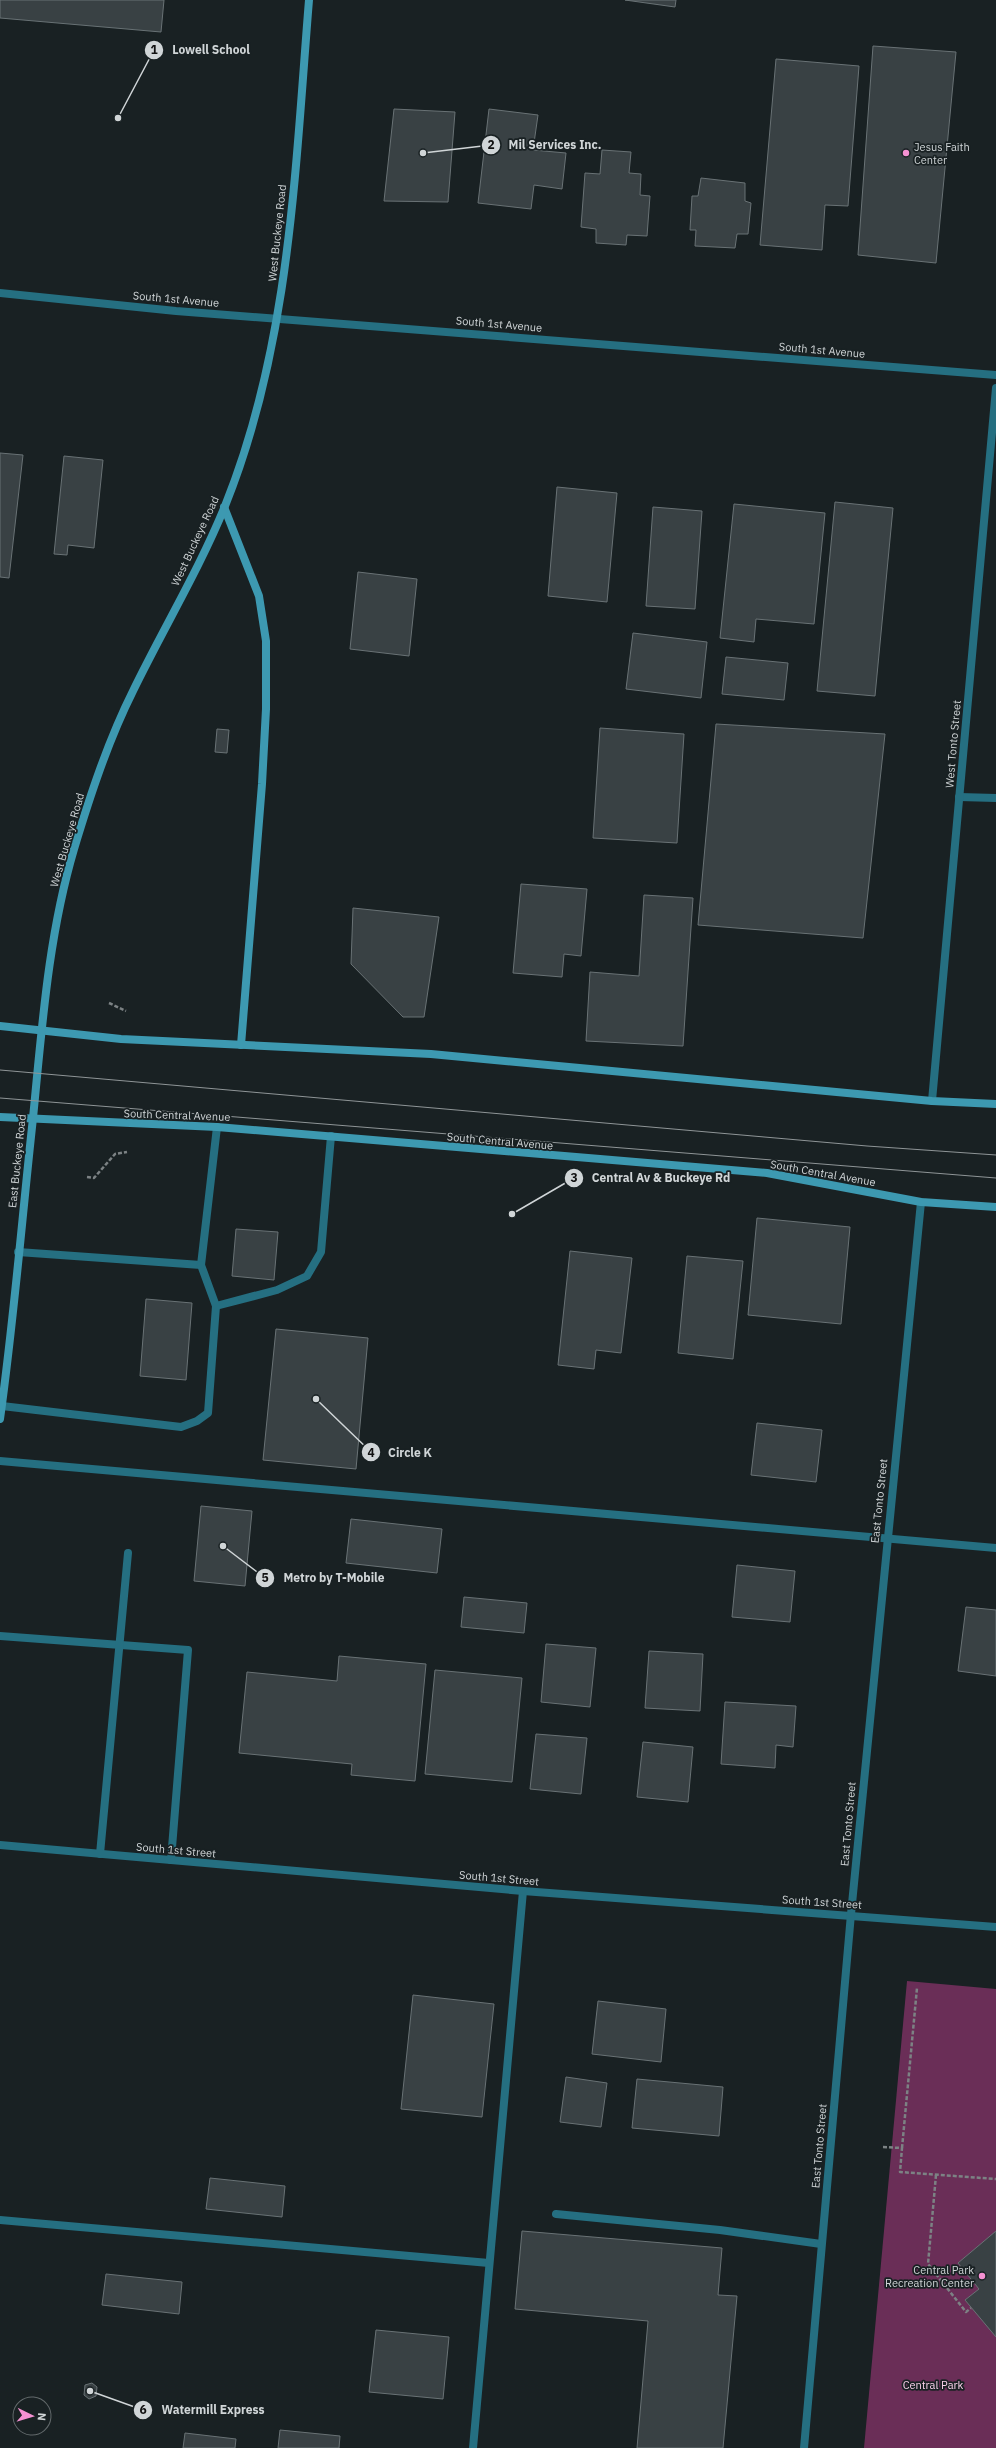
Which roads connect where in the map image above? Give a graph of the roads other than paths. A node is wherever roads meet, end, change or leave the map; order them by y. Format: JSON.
{"nodes":[{"id":1,"x":309,"y":0,"type":"edge"},
{"id":2,"x":0,"y":293,"type":"edge"},
{"id":3,"x":278,"y":318,"type":"junction"},
{"id":4,"x":996,"y":375,"type":"edge"},
{"id":5,"x":996,"y":388,"type":"edge"},
{"id":6,"x":224,"y":507,"type":"junction"},
{"id":7,"x":959,"y":797,"type":"junction"},
{"id":8,"x":996,"y":798,"type":"edge"},
{"id":9,"x":0,"y":1026,"type":"edge"},
{"id":10,"x":40,"y":1032,"type":"junction"},
{"id":11,"x":241,"y":1045,"type":"junction"},
{"id":12,"x":36,"y":1074,"type":"joint"},
{"id":13,"x":932,"y":1101,"type":"junction"},
{"id":14,"x":996,"y":1104,"type":"edge"},
{"id":15,"x":0,"y":1117,"type":"edge"},
{"id":16,"x":32,"y":1119,"type":"junction"},
{"id":17,"x":217,"y":1127,"type":"junction"},
{"id":18,"x":331,"y":1136,"type":"junction"},
{"id":19,"x":921,"y":1202,"type":"junction"},
{"id":20,"x":996,"y":1206,"type":"edge"},
{"id":21,"x":18,"y":1252,"type":"junction"},
{"id":22,"x":201,"y":1265,"type":"junction"},
{"id":23,"x":216,"y":1306,"type":"junction"},
{"id":24,"x":2,"y":1406,"type":"junction"},
{"id":25,"x":0,"y":1418,"type":"edge"},
{"id":26,"x":0,"y":1461,"type":"edge"},
{"id":27,"x":886,"y":1539,"type":"junction"},
{"id":28,"x":996,"y":1548,"type":"edge"},
{"id":29,"x":128,"y":1553,"type":"dead end"},
{"id":30,"x":0,"y":1636,"type":"edge"},
{"id":31,"x":118,"y":1645,"type":"junction"},
{"id":32,"x":0,"y":1845,"type":"edge"},
{"id":33,"x":100,"y":1854,"type":"junction"},
{"id":34,"x":171,"y":1860,"type":"junction"},
{"id":35,"x":523,"y":1891,"type":"junction"},
{"id":36,"x":850,"y":1914,"type":"junction"},
{"id":37,"x":996,"y":1927,"type":"edge"},
{"id":38,"x":556,"y":2214,"type":"dead end"},
{"id":39,"x":0,"y":2220,"type":"edge"},
{"id":40,"x":821,"y":2244,"type":"junction"},
{"id":41,"x":489,"y":2263,"type":"junction"},
{"id":42,"x":473,"y":2448,"type":"edge"},
{"id":43,"x":804,"y":2448,"type":"edge"}],
"edges":[{"from":1,"to":3,"type":"main road","name":"West Buckeye Road"},
{"from":2,"to":3,"type":"street","name":"South 1st Avenue"},
{"from":3,"to":4,"type":"street","name":"South 1st Avenue"},
{"from":3,"to":6,"type":"main road","name":"West Buckeye Road"},
{"from":5,"to":7,"type":"street","name":"West Tonto Street"},
{"from":6,"to":10,"type":"main road","name":"West Buckeye Road"},
{"from":6,"to":11,"type":"main road"},
{"from":7,"to":8,"type":"street"},
{"from":7,"to":13,"type":"street","name":"West Tonto Street"},
{"from":9,"to":10,"type":"main road"},
{"from":10,"to":11,"type":"main road"},
{"from":10,"to":12,"type":"main road","name":"West Buckeye Road"},
{"from":11,"to":13,"type":"main road"},
{"from":12,"to":16,"type":"main road","name":"East Buckeye Road"},
{"from":13,"to":14,"type":"main road"},
{"from":15,"to":16,"type":"main road","name":"South Central Avenue"},
{"from":16,"to":17,"type":"main road","name":"South Central Avenue"},
{"from":16,"to":21,"type":"main road","name":"East Buckeye Road"},
{"from":17,"to":18,"type":"main road","name":"South Central Avenue"},
{"from":17,"to":22,"type":"street"},
{"from":18,"to":19,"type":"main road","name":"South Central Avenue"},
{"from":18,"to":23,"type":"street"},
{"from":19,"to":20,"type":"main road","name":"South Central Avenue"},
{"from":19,"to":27,"type":"street","name":"East Tonto Street"},
{"from":21,"to":22,"type":"street"},
{"from":21,"to":24,"type":"main road","name":"East Buckeye Road"},
{"from":22,"to":23,"type":"street"},
{"from":23,"to":24,"type":"street"},
{"from":24,"to":25,"type":"main road","name":"East Buckeye Road"},
{"from":26,"to":27,"type":"street"},
{"from":27,"to":28,"type":"street"},
{"from":27,"to":36,"type":"street","name":"East Tonto Street"},
{"from":29,"to":31,"type":"street"},
{"from":30,"to":31,"type":"street"},
{"from":31,"to":33,"type":"street"},
{"from":31,"to":34,"type":"street"},
{"from":32,"to":33,"type":"street","name":"South 1st Street"},
{"from":33,"to":34,"type":"street","name":"South 1st Street"},
{"from":34,"to":35,"type":"street","name":"South 1st Street"},
{"from":35,"to":36,"type":"street","name":"South 1st Street"},
{"from":35,"to":41,"type":"street"},
{"from":36,"to":37,"type":"street","name":"South 1st Street"},
{"from":36,"to":40,"type":"street","name":"East Tonto Street"},
{"from":38,"to":40,"type":"street"},
{"from":39,"to":41,"type":"street"},
{"from":40,"to":43,"type":"street","name":"East Tonto Street"},
{"from":41,"to":42,"type":"street"}]}
